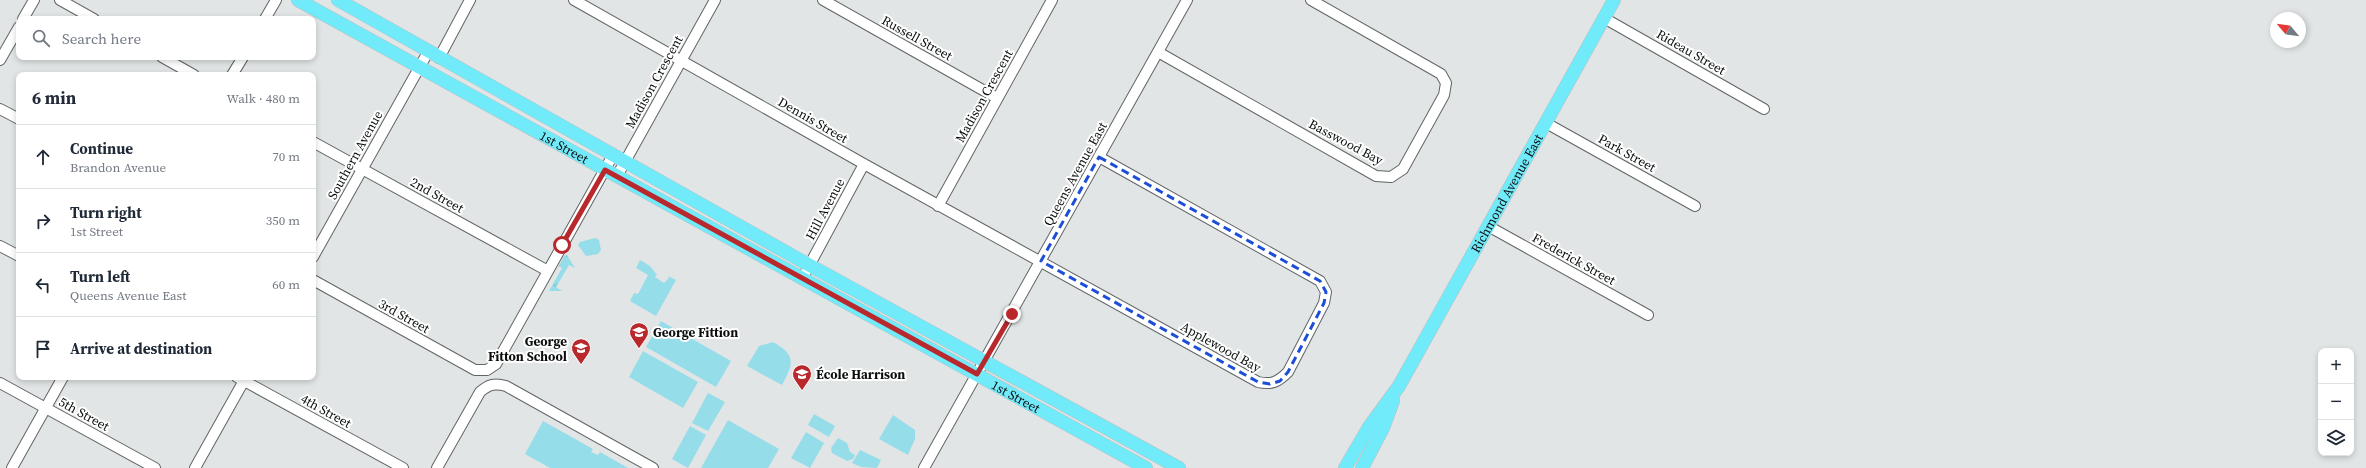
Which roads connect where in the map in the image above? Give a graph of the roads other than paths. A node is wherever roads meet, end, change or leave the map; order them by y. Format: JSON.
{"nodes":[{"id":1,"x":34,"y":0,"type":"edge"},
{"id":2,"x":60,"y":0,"type":"edge"},
{"id":3,"x":276,"y":0,"type":"edge"},
{"id":4,"x":298,"y":0,"type":"edge"},
{"id":5,"x":338,"y":0,"type":"edge"},
{"id":6,"x":470,"y":0,"type":"edge"},
{"id":7,"x":574,"y":0,"type":"edge"},
{"id":8,"x":715,"y":0,"type":"edge"},
{"id":9,"x":823,"y":0,"type":"edge"},
{"id":10,"x":1052,"y":0,"type":"edge"},
{"id":11,"x":1187,"y":0,"type":"edge"},
{"id":12,"x":1311,"y":0,"type":"edge"},
{"id":13,"x":1614,"y":0,"type":"edge"},
{"id":14,"x":26,"y":16,"type":"edge"},
{"id":15,"x":89,"y":16,"type":"edge"},
{"id":16,"x":267,"y":16,"type":"edge"},
{"id":17,"x":1604,"y":18,"type":"junction"},
{"id":18,"x":16,"y":32,"type":"edge"},
{"id":19,"x":1158,"y":52,"type":"junction"},
{"id":20,"x":434,"y":55,"type":"junction"},
{"id":21,"x":0,"y":60,"type":"edge"},
{"id":22,"x":167,"y":60,"type":"edge"},
{"id":23,"x":241,"y":60,"type":"edge"},
{"id":24,"x":681,"y":60,"type":"junction"},
{"id":25,"x":420,"y":66,"type":"junction"},
{"id":26,"x":189,"y":72,"type":"edge"},
{"id":27,"x":234,"y":72,"type":"edge"},
{"id":28,"x":997,"y":98,"type":"junction"},
{"id":29,"x":0,"y":109,"type":"edge"},
{"id":30,"x":1764,"y":109,"type":"dead end"},
{"id":31,"x":16,"y":117,"type":"edge"},
{"id":32,"x":1546,"y":123,"type":"junction"},
{"id":33,"x":316,"y":144,"type":"edge"},
{"id":34,"x":613,"y":155,"type":"junction"},
{"id":35,"x":1100,"y":157,"type":"junction"},
{"id":36,"x":625,"y":162,"type":"junction"},
{"id":37,"x":864,"y":164,"type":"junction"},
{"id":38,"x":362,"y":169,"type":"junction"},
{"id":39,"x":605,"y":170,"type":"junction"},
{"id":40,"x":617,"y":176,"type":"junction"},
{"id":41,"x":938,"y":206,"type":"junction"},
{"id":42,"x":1696,"y":206,"type":"dead end"},
{"id":43,"x":1488,"y":226,"type":"junction"},
{"id":44,"x":0,"y":246,"type":"edge"},
{"id":45,"x":316,"y":252,"type":"edge"},
{"id":46,"x":16,"y":254,"type":"edge"},
{"id":47,"x":1041,"y":261,"type":"junction"},
{"id":48,"x":810,"y":265,"type":"junction"},
{"id":49,"x":548,"y":271,"type":"junction"},
{"id":50,"x":802,"y":279,"type":"junction"},
{"id":51,"x":316,"y":282,"type":"edge"},
{"id":52,"x":1648,"y":315,"type":"dead end"},
{"id":53,"x":985,"y":361,"type":"junction"},
{"id":54,"x":977,"y":374,"type":"junction"},
{"id":55,"x":61,"y":380,"type":"edge"},
{"id":56,"x":241,"y":380,"type":"edge"},
{"id":57,"x":246,"y":380,"type":"edge"},
{"id":58,"x":0,"y":383,"type":"edge"},
{"id":59,"x":1399,"y":386,"type":"junction"},
{"id":60,"x":46,"y":408,"type":"junction"},
{"id":61,"x":1175,"y":467,"type":"edge"},
{"id":62,"x":12,"y":468,"type":"edge"},
{"id":63,"x":155,"y":468,"type":"edge"},
{"id":64,"x":195,"y":468,"type":"edge"},
{"id":65,"x":403,"y":468,"type":"edge"},
{"id":66,"x":437,"y":468,"type":"edge"},
{"id":67,"x":653,"y":468,"type":"edge"},
{"id":68,"x":924,"y":468,"type":"edge"},
{"id":69,"x":1146,"y":468,"type":"edge"},
{"id":70,"x":1345,"y":468,"type":"edge"},
{"id":71,"x":1362,"y":468,"type":"edge"}],
"edges":[{"from":1,"to":14,"type":"street"},
{"from":2,"to":15,"type":"street"},
{"from":3,"to":16,"type":"street"},
{"from":4,"to":25,"type":"main road","name":"1st Street"},
{"from":5,"to":20,"type":"main road","name":"1st Street"},
{"from":6,"to":20,"type":"street","name":"Southern Avenue"},
{"from":7,"to":24,"type":"street","name":"Dennis Street"},
{"from":8,"to":24,"type":"street","name":"Madison Crescent"},
{"from":9,"to":28,"type":"street","name":"Russell Street"},
{"from":10,"to":28,"type":"street","name":"Madison Crescent"},
{"from":11,"to":19,"type":"street","name":"Queens Avenue East"},
{"from":12,"to":19,"type":"street","name":"Basswood Bay"},
{"from":13,"to":17,"type":"main road","name":"Richmond Avenue East"},
{"from":17,"to":30,"type":"street","name":"Rideau Street"},
{"from":17,"to":32,"type":"main road","name":"Richmond Avenue East"},
{"from":18,"to":21,"type":"street"},
{"from":19,"to":35,"type":"street","name":"Queens Avenue East"},
{"from":20,"to":25,"type":"street","name":"Southern Avenue"},
{"from":20,"to":34,"type":"main road","name":"1st Street"},
{"from":22,"to":26,"type":"street"},
{"from":23,"to":27,"type":"street"},
{"from":24,"to":36,"type":"street","name":"Madison Crescent"},
{"from":24,"to":37,"type":"street","name":"Dennis Street"},
{"from":25,"to":38,"type":"street","name":"Southern Avenue"},
{"from":25,"to":39,"type":"main road","name":"1st Street"},
{"from":28,"to":41,"type":"street","name":"Madison Crescent"},
{"from":29,"to":31,"type":"street"},
{"from":32,"to":42,"type":"street","name":"Park Street"},
{"from":32,"to":43,"type":"main road","name":"Richmond Avenue East"},
{"from":33,"to":38,"type":"street","name":"2nd Street"},
{"from":34,"to":36,"type":"main road","name":"1st Street"},
{"from":34,"to":39,"type":"street"},
{"from":35,"to":47,"type":"street","name":"Queens Avenue East"},
{"from":35,"to":47,"type":"street","name":"Applewood Bay"},
{"from":36,"to":40,"type":"street","name":"Madison Crescent"},
{"from":36,"to":48,"type":"main road","name":"1st Street"},
{"from":37,"to":41,"type":"street","name":"Dennis Street"},
{"from":37,"to":48,"type":"street","name":"Hill Avenue"},
{"from":38,"to":45,"type":"street","name":"Southern Avenue"},
{"from":38,"to":49,"type":"street","name":"2nd Street"},
{"from":39,"to":40,"type":"main road","name":"1st Street"},
{"from":39,"to":49,"type":"street"},
{"from":40,"to":50,"type":"main road","name":"1st Street"},
{"from":41,"to":47,"type":"street","name":"Dennis Street"},
{"from":43,"to":52,"type":"street","name":"Frederick Street"},
{"from":43,"to":59,"type":"main road","name":"Richmond Avenue East"},
{"from":44,"to":46,"type":"street"},
{"from":47,"to":53,"type":"street","name":"Queens Avenue East"},
{"from":48,"to":50,"type":"street","name":"Hill Avenue"},
{"from":48,"to":53,"type":"main road","name":"1st Street"},
{"from":49,"to":51,"type":"street","name":"3rd Street"},
{"from":50,"to":54,"type":"main road","name":"1st Street"},
{"from":53,"to":54,"type":"street","name":"Queens Avenue East"},
{"from":53,"to":61,"type":"main road","name":"1st Street"},
{"from":54,"to":68,"type":"street","name":"Queens Avenue East"},
{"from":54,"to":69,"type":"main road","name":"1st Street"},
{"from":55,"to":60,"type":"street"},
{"from":56,"to":64,"type":"street"},
{"from":57,"to":65,"type":"street","name":"4th Street"},
{"from":58,"to":60,"type":"street","name":"5th Street"},
{"from":59,"to":70,"type":"main road","name":"Richmond Avenue East"},
{"from":59,"to":71,"type":"main road","name":"Richmond Avenue East"},
{"from":60,"to":62,"type":"street"},
{"from":60,"to":63,"type":"street","name":"5th Street"},
{"from":66,"to":67,"type":"street"}]}
